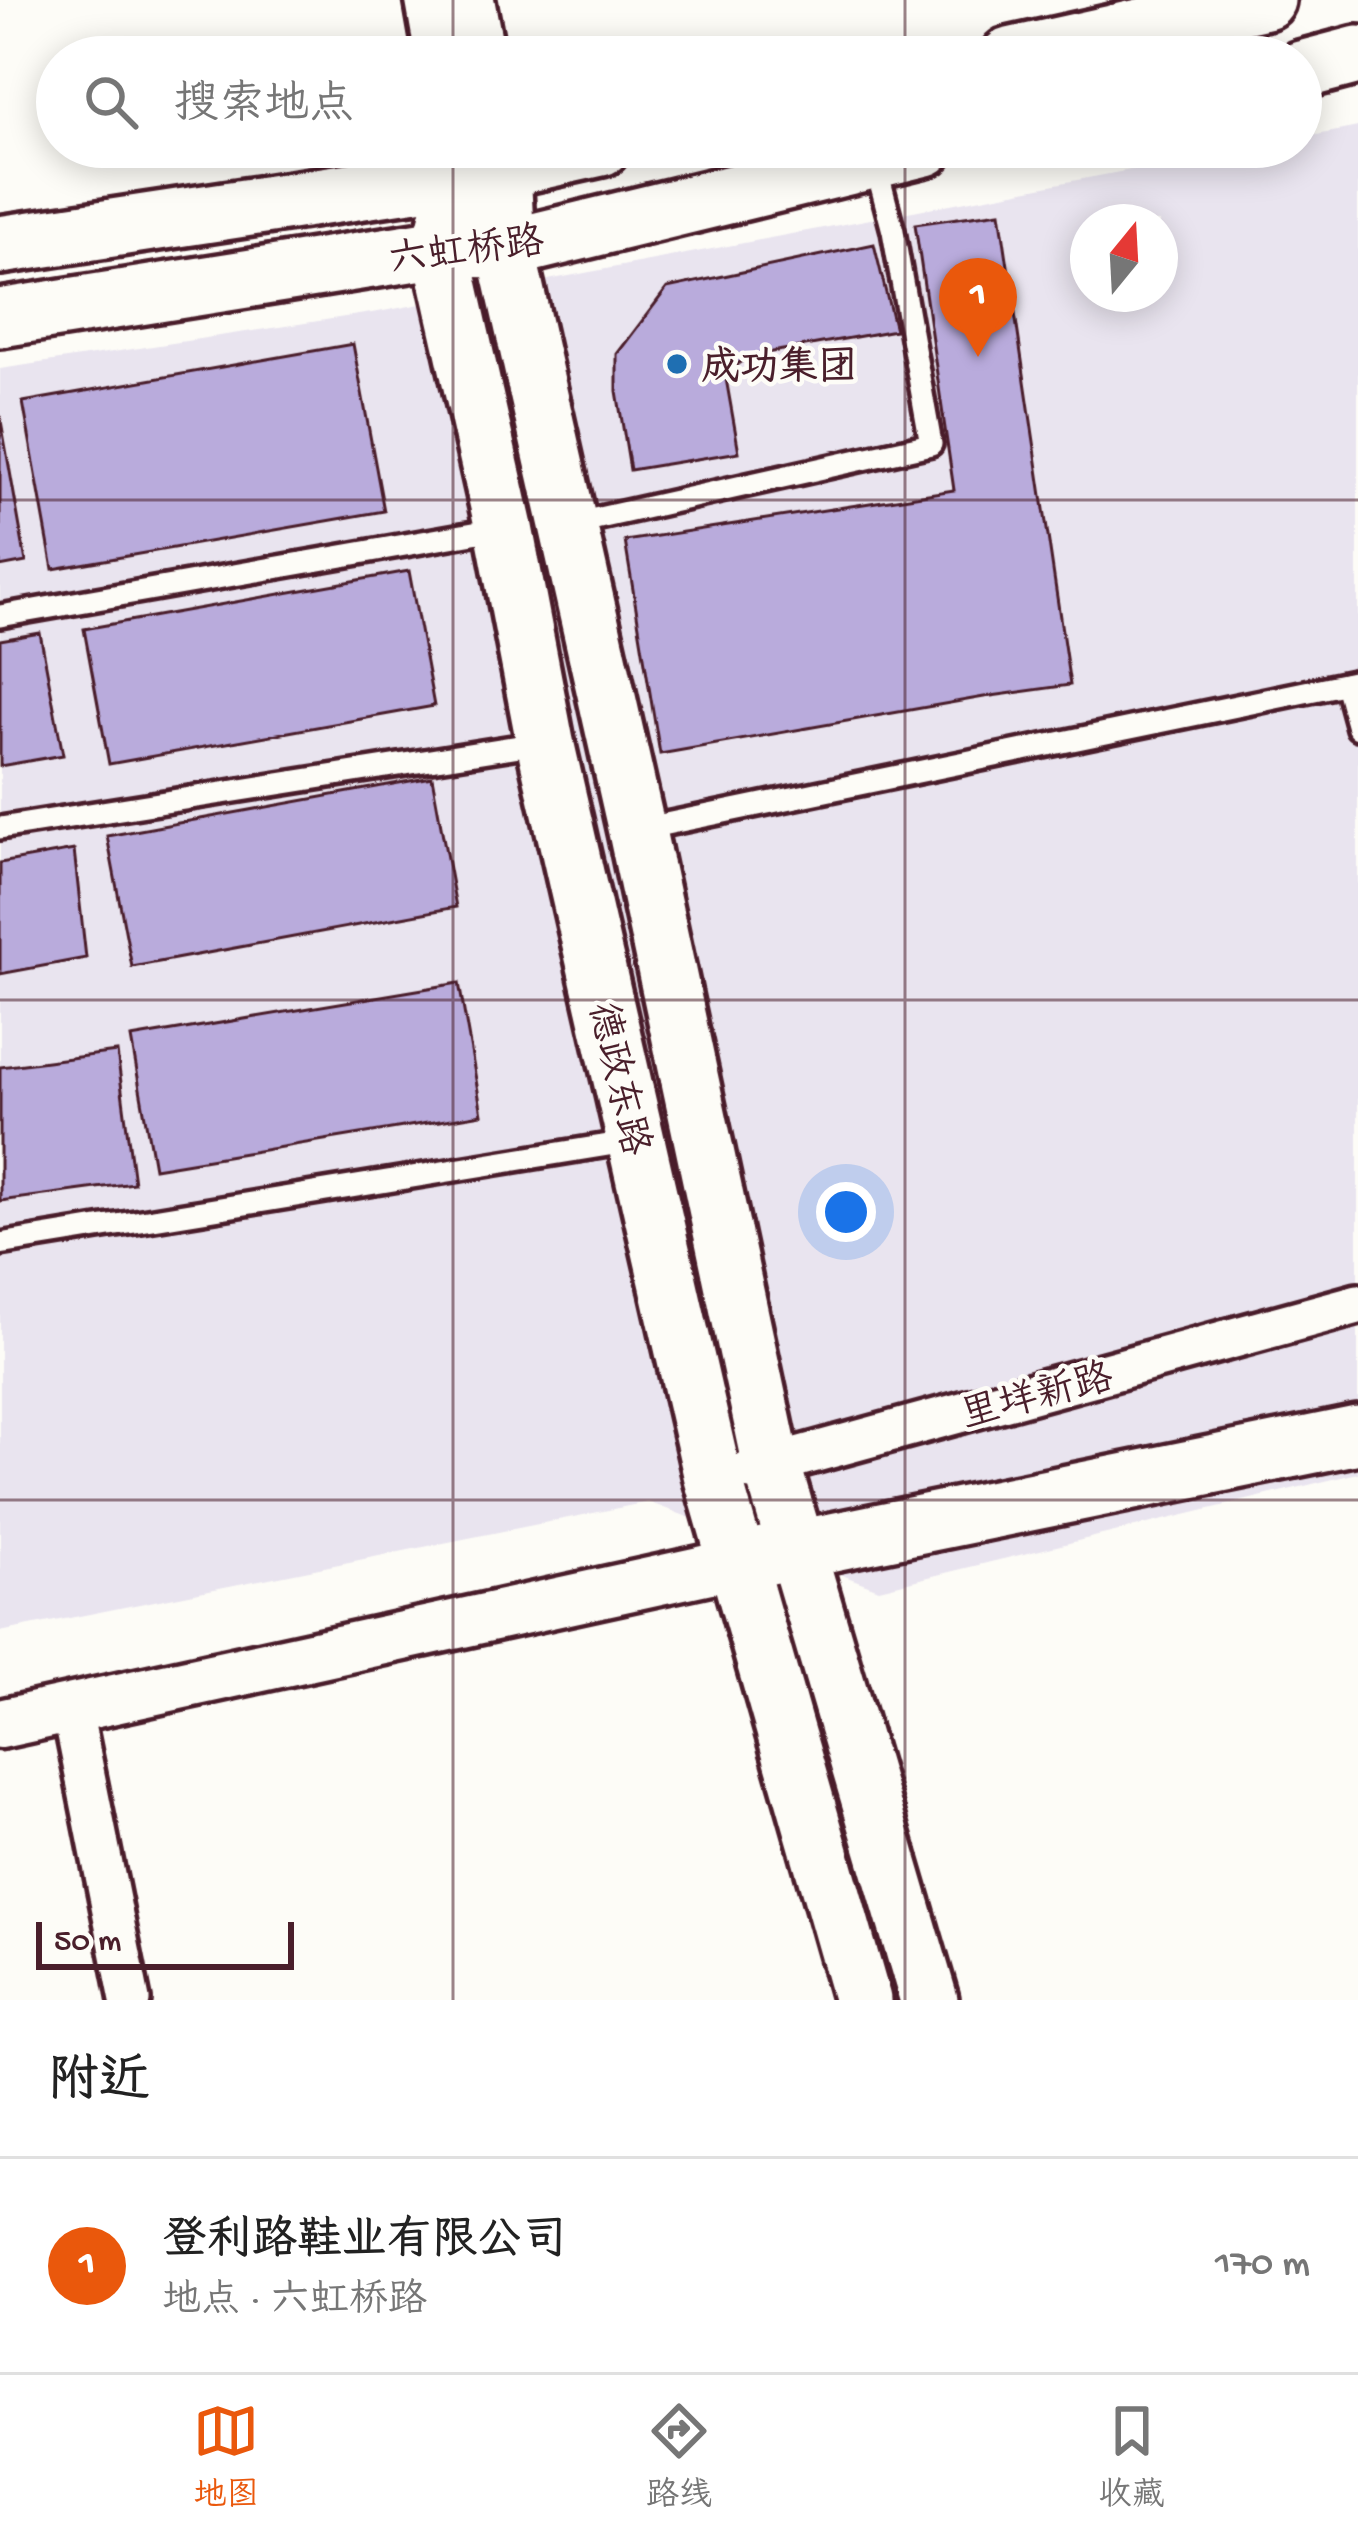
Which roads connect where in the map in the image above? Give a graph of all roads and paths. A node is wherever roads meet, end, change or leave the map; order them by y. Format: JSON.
{"nodes":[{"id":1,"x":430,"y":0,"type":"edge"},
{"id":2,"x":470,"y":0,"type":"edge"},
{"id":3,"x":1266,"y":0,"type":"edge"},
{"id":4,"x":436,"y":36,"type":"edge"},
{"id":5,"x":477,"y":36,"type":"edge"},
{"id":6,"x":1104,"y":36,"type":"edge"},
{"id":7,"x":1358,"y":55,"type":"edge"},
{"id":8,"x":1322,"y":64,"type":"edge"},
{"id":9,"x":429,"y":168,"type":"edge"},
{"id":10,"x":475,"y":168,"type":"edge"},
{"id":11,"x":482,"y":168,"type":"edge"},
{"id":12,"x":835,"y":168,"type":"edge"},
{"id":13,"x":899,"y":168,"type":"edge"},
{"id":14,"x":0,"y":245,"type":"edge"},
{"id":15,"x":441,"y":248,"type":"junction"},
{"id":16,"x":506,"y":249,"type":"junction"},
{"id":17,"x":0,"y":318,"type":"edge"},
{"id":18,"x":568,"y":525,"type":"junction"},
{"id":19,"x":504,"y":528,"type":"junction"},
{"id":20,"x":0,"y":616,"type":"edge"},
{"id":21,"x":1352,"y":682,"type":"edge"},
{"id":22,"x":1358,"y":728,"type":"edge"},
{"id":23,"x":545,"y":742,"type":"junction"},
{"id":24,"x":0,"y":828,"type":"edge"},
{"id":25,"x":637,"y":830,"type":"junction"},
{"id":26,"x":637,"y":1141,"type":"junction"},
{"id":27,"x":0,"y":1244,"type":"edge"},
{"id":28,"x":1358,"y":1304,"type":"edge"},
{"id":29,"x":1358,"y":1435,"type":"edge"},
{"id":30,"x":772,"y":1466,"type":"junction"},
{"id":31,"x":713,"y":1478,"type":"junction"},
{"id":32,"x":796,"y":1548,"type":"junction"},
{"id":33,"x":737,"y":1563,"type":"junction"},
{"id":34,"x":72,"y":1710,"type":"junction"},
{"id":35,"x":0,"y":1724,"type":"edge"},
{"id":36,"x":130,"y":2000,"type":"edge"},
{"id":37,"x":862,"y":2000,"type":"edge"},
{"id":38,"x":929,"y":2000,"type":"edge"}],
"edges":[{"from":1,"to":4,"type":"street"},
{"from":2,"to":5,"type":"street"},
{"from":3,"to":6,"type":"main road"},
{"from":7,"to":8,"type":"main road"},
{"from":9,"to":14,"type":"main road","name":"六虹桥路"},
{"from":10,"to":15,"type":"main road","name":"德政东路"},
{"from":11,"to":16,"type":"main road","name":"德政东路"},
{"from":12,"to":16,"type":"main road","name":"六虹桥路"},
{"from":13,"to":18,"type":"lane"},
{"from":15,"to":16,"type":"main road","name":"六虹桥路"},
{"from":15,"to":17,"type":"main road","name":"六虹桥路"},
{"from":15,"to":19,"type":"main road","name":"德政东路"},
{"from":16,"to":18,"type":"main road","name":"德政东路"},
{"from":18,"to":25,"type":"main road","name":"德政东路"},
{"from":19,"to":20,"type":"lane"},
{"from":19,"to":23,"type":"main road","name":"德政东路"},
{"from":21,"to":22,"type":"lane"},
{"from":21,"to":25,"type":"lane"},
{"from":23,"to":24,"type":"lane"},
{"from":23,"to":26,"type":"main road","name":"德政东路"},
{"from":25,"to":30,"type":"main road","name":"德政东路"},
{"from":26,"to":27,"type":"lane"},
{"from":26,"to":31,"type":"main road","name":"德政东路"},
{"from":28,"to":30,"type":"street","name":"里垟新路"},
{"from":29,"to":32,"type":"main road"},
{"from":30,"to":31,"type":"street","name":"里垟新路"},
{"from":30,"to":32,"type":"main road","name":"德政东路"},
{"from":31,"to":33,"type":"main road","name":"德政东路"},
{"from":32,"to":33,"type":"main road"},
{"from":32,"to":38,"type":"main road","name":"德政东路"},
{"from":33,"to":34,"type":"street"},
{"from":33,"to":37,"type":"main road","name":"德政东路"},
{"from":34,"to":35,"type":"street"},
{"from":34,"to":36,"type":"street"}]}
